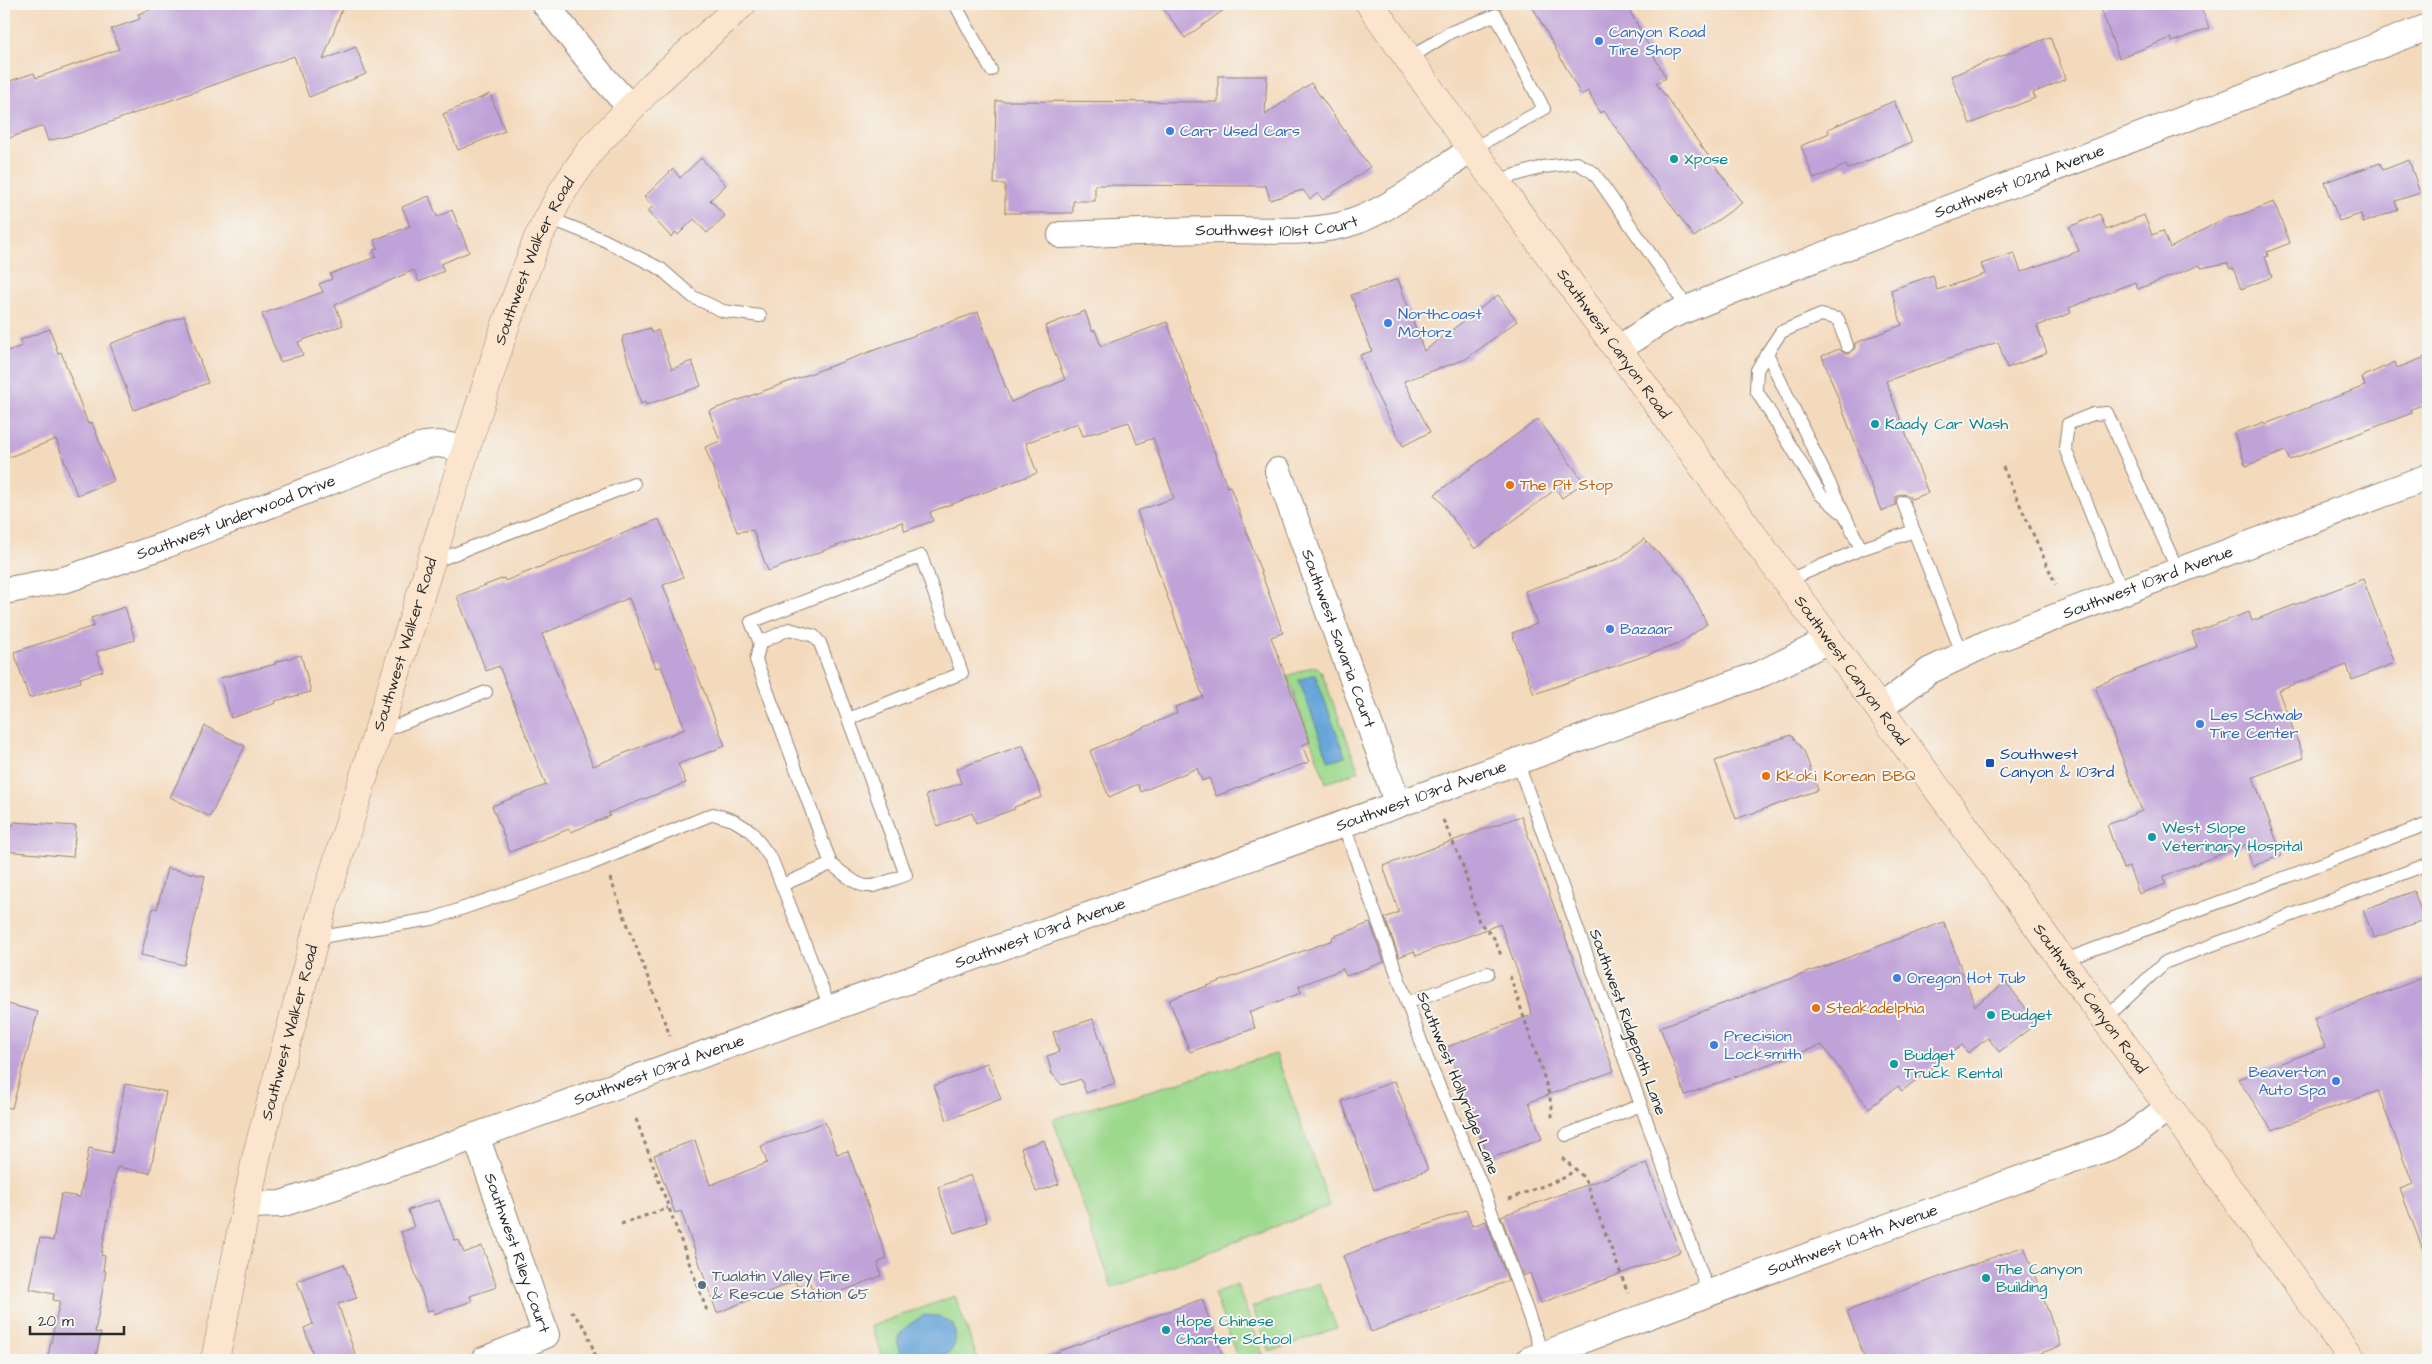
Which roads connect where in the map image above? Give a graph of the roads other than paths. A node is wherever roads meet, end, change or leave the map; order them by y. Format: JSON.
{"nodes":[{"id":1,"x":545,"y":4,"type":"edge"},
{"id":2,"x":742,"y":4,"type":"edge"},
{"id":3,"x":954,"y":4,"type":"edge"},
{"id":4,"x":1370,"y":4,"type":"edge"},
{"id":5,"x":2428,"y":28,"type":"edge"},
{"id":6,"x":1408,"y":59,"type":"junction"},
{"id":7,"x":991,"y":70,"type":"dead end"},
{"id":8,"x":630,"y":107,"type":"junction"},
{"id":9,"x":1472,"y":149,"type":"junction"},
{"id":10,"x":1495,"y":180,"type":"junction"},
{"id":11,"x":549,"y":218,"type":"junction"},
{"id":12,"x":1061,"y":235,"type":"dead end"},
{"id":13,"x":1688,"y":308,"type":"junction"},
{"id":14,"x":760,"y":316,"type":"dead end"},
{"id":15,"x":1847,"y":346,"type":"dead end"},
{"id":16,"x":1618,"y":349,"type":"junction"},
{"id":17,"x":1766,"y":353,"type":"junction"},
{"id":18,"x":466,"y":449,"type":"junction"},
{"id":19,"x":1278,"y":471,"type":"dead end"},
{"id":20,"x":2428,"y":477,"type":"edge"},
{"id":21,"x":634,"y":484,"type":"dead end"},
{"id":22,"x":1903,"y":502,"type":"dead end"},
{"id":23,"x":1845,"y":515,"type":"junction"},
{"id":24,"x":1914,"y":531,"type":"junction"},
{"id":25,"x":1861,"y":549,"type":"junction"},
{"id":26,"x":429,"y":564,"type":"junction"},
{"id":27,"x":2178,"y":571,"type":"junction"},
{"id":28,"x":1786,"y":581,"type":"junction"},
{"id":29,"x":4,"y":591,"type":"edge"},
{"id":30,"x":2122,"y":592,"type":"junction"},
{"id":31,"x":1829,"y":640,"type":"junction"},
{"id":32,"x":760,"y":643,"type":"junction"},
{"id":33,"x":1962,"y":654,"type":"junction"},
{"id":34,"x":486,"y":692,"type":"dead end"},
{"id":35,"x":1879,"y":709,"type":"junction"},
{"id":36,"x":848,"y":719,"type":"junction"},
{"id":37,"x":375,"y":734,"type":"junction"},
{"id":38,"x":1517,"y":761,"type":"junction"},
{"id":39,"x":1398,"y":804,"type":"junction"},
{"id":40,"x":1343,"y":823,"type":"junction"},
{"id":41,"x":2428,"y":824,"type":"edge"},
{"id":42,"x":831,"y":864,"type":"junction"},
{"id":43,"x":2428,"y":864,"type":"edge"},
{"id":44,"x":782,"y":885,"type":"junction"},
{"id":45,"x":314,"y":938,"type":"junction"},
{"id":46,"x":2062,"y":960,"type":"junction"},
{"id":47,"x":1488,"y":972,"type":"dead end"},
{"id":48,"x":1407,"y":1003,"type":"junction"},
{"id":49,"x":830,"y":1008,"type":"junction"},
{"id":50,"x":2105,"y":1019,"type":"junction"},
{"id":51,"x":1641,"y":1105,"type":"junction"},
{"id":52,"x":2169,"y":1107,"type":"junction"},
{"id":53,"x":1566,"y":1135,"type":"dead end"},
{"id":54,"x":476,"y":1136,"type":"junction"},
{"id":55,"x":246,"y":1205,"type":"junction"},
{"id":56,"x":1709,"y":1294,"type":"junction"},
{"id":57,"x":1536,"y":1358,"type":"edge"},
{"id":58,"x":214,"y":1360,"type":"edge"},
{"id":59,"x":484,"y":1360,"type":"edge"},
{"id":60,"x":2353,"y":1360,"type":"edge"}],
"edges":[{"from":1,"to":8,"type":"street"},
{"from":2,"to":8,"type":"main road","name":"Southwest Walker Road"},
{"from":3,"to":7,"type":"lane"},
{"from":4,"to":6,"type":"main road","name":"Southwest Canyon Road"},
{"from":5,"to":13,"type":"street","name":"Southwest 102nd Avenue"},
{"from":6,"to":9,"type":"main road","name":"Southwest Canyon Road"},
{"from":6,"to":9,"type":"lane"},
{"from":8,"to":11,"type":"main road","name":"Southwest Walker Road"},
{"from":9,"to":10,"type":"main road","name":"Southwest Canyon Road"},
{"from":9,"to":12,"type":"street","name":"Southwest 101st Court"},
{"from":10,"to":13,"type":"lane"},
{"from":10,"to":16,"type":"main road","name":"Southwest Canyon Road"},
{"from":11,"to":14,"type":"lane"},
{"from":11,"to":18,"type":"main road","name":"Southwest Walker Road"},
{"from":13,"to":16,"type":"street","name":"Southwest 102nd Avenue"},
{"from":15,"to":17,"type":"lane"},
{"from":16,"to":28,"type":"main road","name":"Southwest Canyon Road"},
{"from":17,"to":23,"type":"lane"},
{"from":17,"to":23,"type":"lane"},
{"from":18,"to":26,"type":"main road","name":"Southwest Walker Road"},
{"from":18,"to":29,"type":"street","name":"Southwest Underwood Drive"},
{"from":19,"to":39,"type":"street","name":"Southwest Savaria Court"},
{"from":20,"to":27,"type":"street","name":"Southwest 103rd Avenue"},
{"from":21,"to":26,"type":"lane"},
{"from":22,"to":24,"type":"lane"},
{"from":23,"to":25,"type":"lane"},
{"from":24,"to":25,"type":"lane"},
{"from":24,"to":33,"type":"lane"},
{"from":25,"to":28,"type":"lane"},
{"from":26,"to":37,"type":"main road","name":"Southwest Walker Road"},
{"from":27,"to":30,"type":"street","name":"Southwest 103rd Avenue"},
{"from":27,"to":30,"type":"lane"},
{"from":28,"to":31,"type":"main road","name":"Southwest Canyon Road"},
{"from":30,"to":33,"type":"street","name":"Southwest 103rd Avenue"},
{"from":31,"to":35,"type":"main road","name":"Southwest Canyon Road"},
{"from":31,"to":38,"type":"street","name":"Southwest 103rd Avenue"},
{"from":32,"to":36,"type":"lane"},
{"from":32,"to":36,"type":"lane"},
{"from":32,"to":42,"type":"lane"},
{"from":33,"to":35,"type":"street","name":"Southwest 103rd Avenue"},
{"from":34,"to":37,"type":"lane"},
{"from":35,"to":46,"type":"main road","name":"Southwest Canyon Road"},
{"from":36,"to":42,"type":"lane"},
{"from":37,"to":45,"type":"main road","name":"Southwest Walker Road"},
{"from":38,"to":39,"type":"street","name":"Southwest 103rd Avenue"},
{"from":38,"to":51,"type":"lane","name":"Southwest Ridgepath Lane"},
{"from":39,"to":40,"type":"street","name":"Southwest 103rd Avenue"},
{"from":40,"to":48,"type":"lane","name":"Southwest Hollyridge Lane"},
{"from":40,"to":49,"type":"street","name":"Southwest 103rd Avenue"},
{"from":41,"to":46,"type":"lane"},
{"from":42,"to":44,"type":"lane"},
{"from":43,"to":50,"type":"lane"},
{"from":44,"to":45,"type":"lane"},
{"from":44,"to":49,"type":"lane"},
{"from":45,"to":55,"type":"main road","name":"Southwest Walker Road"},
{"from":46,"to":50,"type":"main road","name":"Southwest Canyon Road"},
{"from":47,"to":48,"type":"lane"},
{"from":48,"to":57,"type":"lane","name":"Southwest Hollyridge Lane"},
{"from":49,"to":54,"type":"street","name":"Southwest 103rd Avenue"},
{"from":50,"to":52,"type":"main road","name":"Southwest Canyon Road"},
{"from":51,"to":53,"type":"lane"},
{"from":51,"to":56,"type":"lane","name":"Southwest Ridgepath Lane"},
{"from":52,"to":56,"type":"street","name":"Southwest 104th Avenue"},
{"from":52,"to":60,"type":"main road","name":"Southwest Canyon Road"},
{"from":54,"to":55,"type":"street","name":"Southwest 103rd Avenue"},
{"from":54,"to":59,"type":"street","name":"Southwest Riley Court"},
{"from":55,"to":58,"type":"main road","name":"Southwest Walker Road"},
{"from":56,"to":57,"type":"street","name":"Southwest 104th Avenue"}]}
